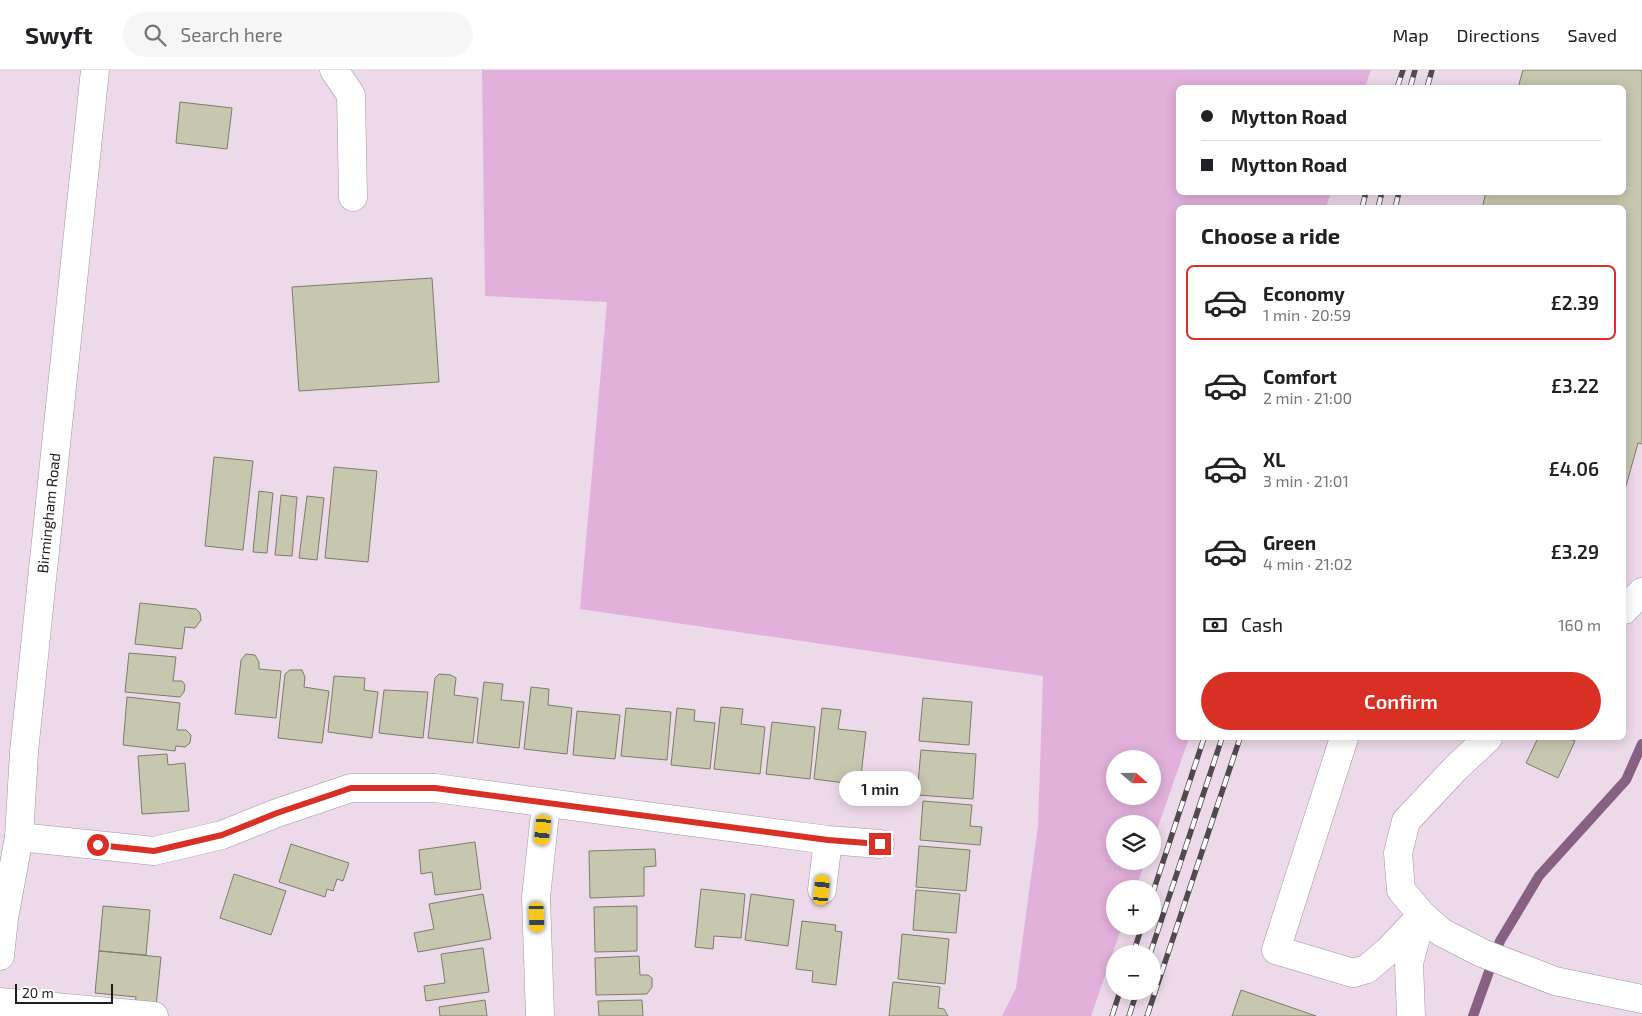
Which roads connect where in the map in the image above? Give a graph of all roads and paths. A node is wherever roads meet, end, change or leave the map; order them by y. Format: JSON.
{"nodes":[{"id":1,"x":95,"y":70,"type":"edge"},
{"id":2,"x":334,"y":70,"type":"edge"},
{"id":3,"x":353,"y":198,"type":"dead end"},
{"id":4,"x":1642,"y":592,"type":"edge"},
{"id":5,"x":1626,"y":608,"type":"edge"},
{"id":6,"x":1343,"y":740,"type":"edge"},
{"id":7,"x":1486,"y":740,"type":"edge"},
{"id":8,"x":546,"y":804,"type":"junction"},
{"id":9,"x":18,"y":837,"type":"junction"},
{"id":10,"x":828,"y":840,"type":"junction"},
{"id":11,"x":880,"y":844,"type":"dead end"},
{"id":12,"x":822,"y":890,"type":"dead end"},
{"id":13,"x":1422,"y":915,"type":"junction"},
{"id":14,"x":0,"y":956,"type":"edge"},
{"id":15,"x":1642,"y":999,"type":"edge"},
{"id":16,"x":0,"y":1002,"type":"edge"},
{"id":17,"x":154,"y":1016,"type":"edge"},
{"id":18,"x":540,"y":1016,"type":"edge"},
{"id":19,"x":1411,"y":1016,"type":"edge"}],
"edges":[{"from":1,"to":9,"type":"street","name":"Birmingham Road"},
{"from":2,"to":3,"type":"street"},
{"from":4,"to":5,"type":"street"},
{"from":6,"to":13,"type":"street"},
{"from":7,"to":13,"type":"street"},
{"from":8,"to":9,"type":"street"},
{"from":8,"to":10,"type":"street"},
{"from":8,"to":18,"type":"street"},
{"from":9,"to":14,"type":"street","name":"Birmingham Road"},
{"from":10,"to":11,"type":"street"},
{"from":10,"to":12,"type":"street"},
{"from":13,"to":15,"type":"street"},
{"from":13,"to":19,"type":"street"},
{"from":16,"to":17,"type":"street"}]}
